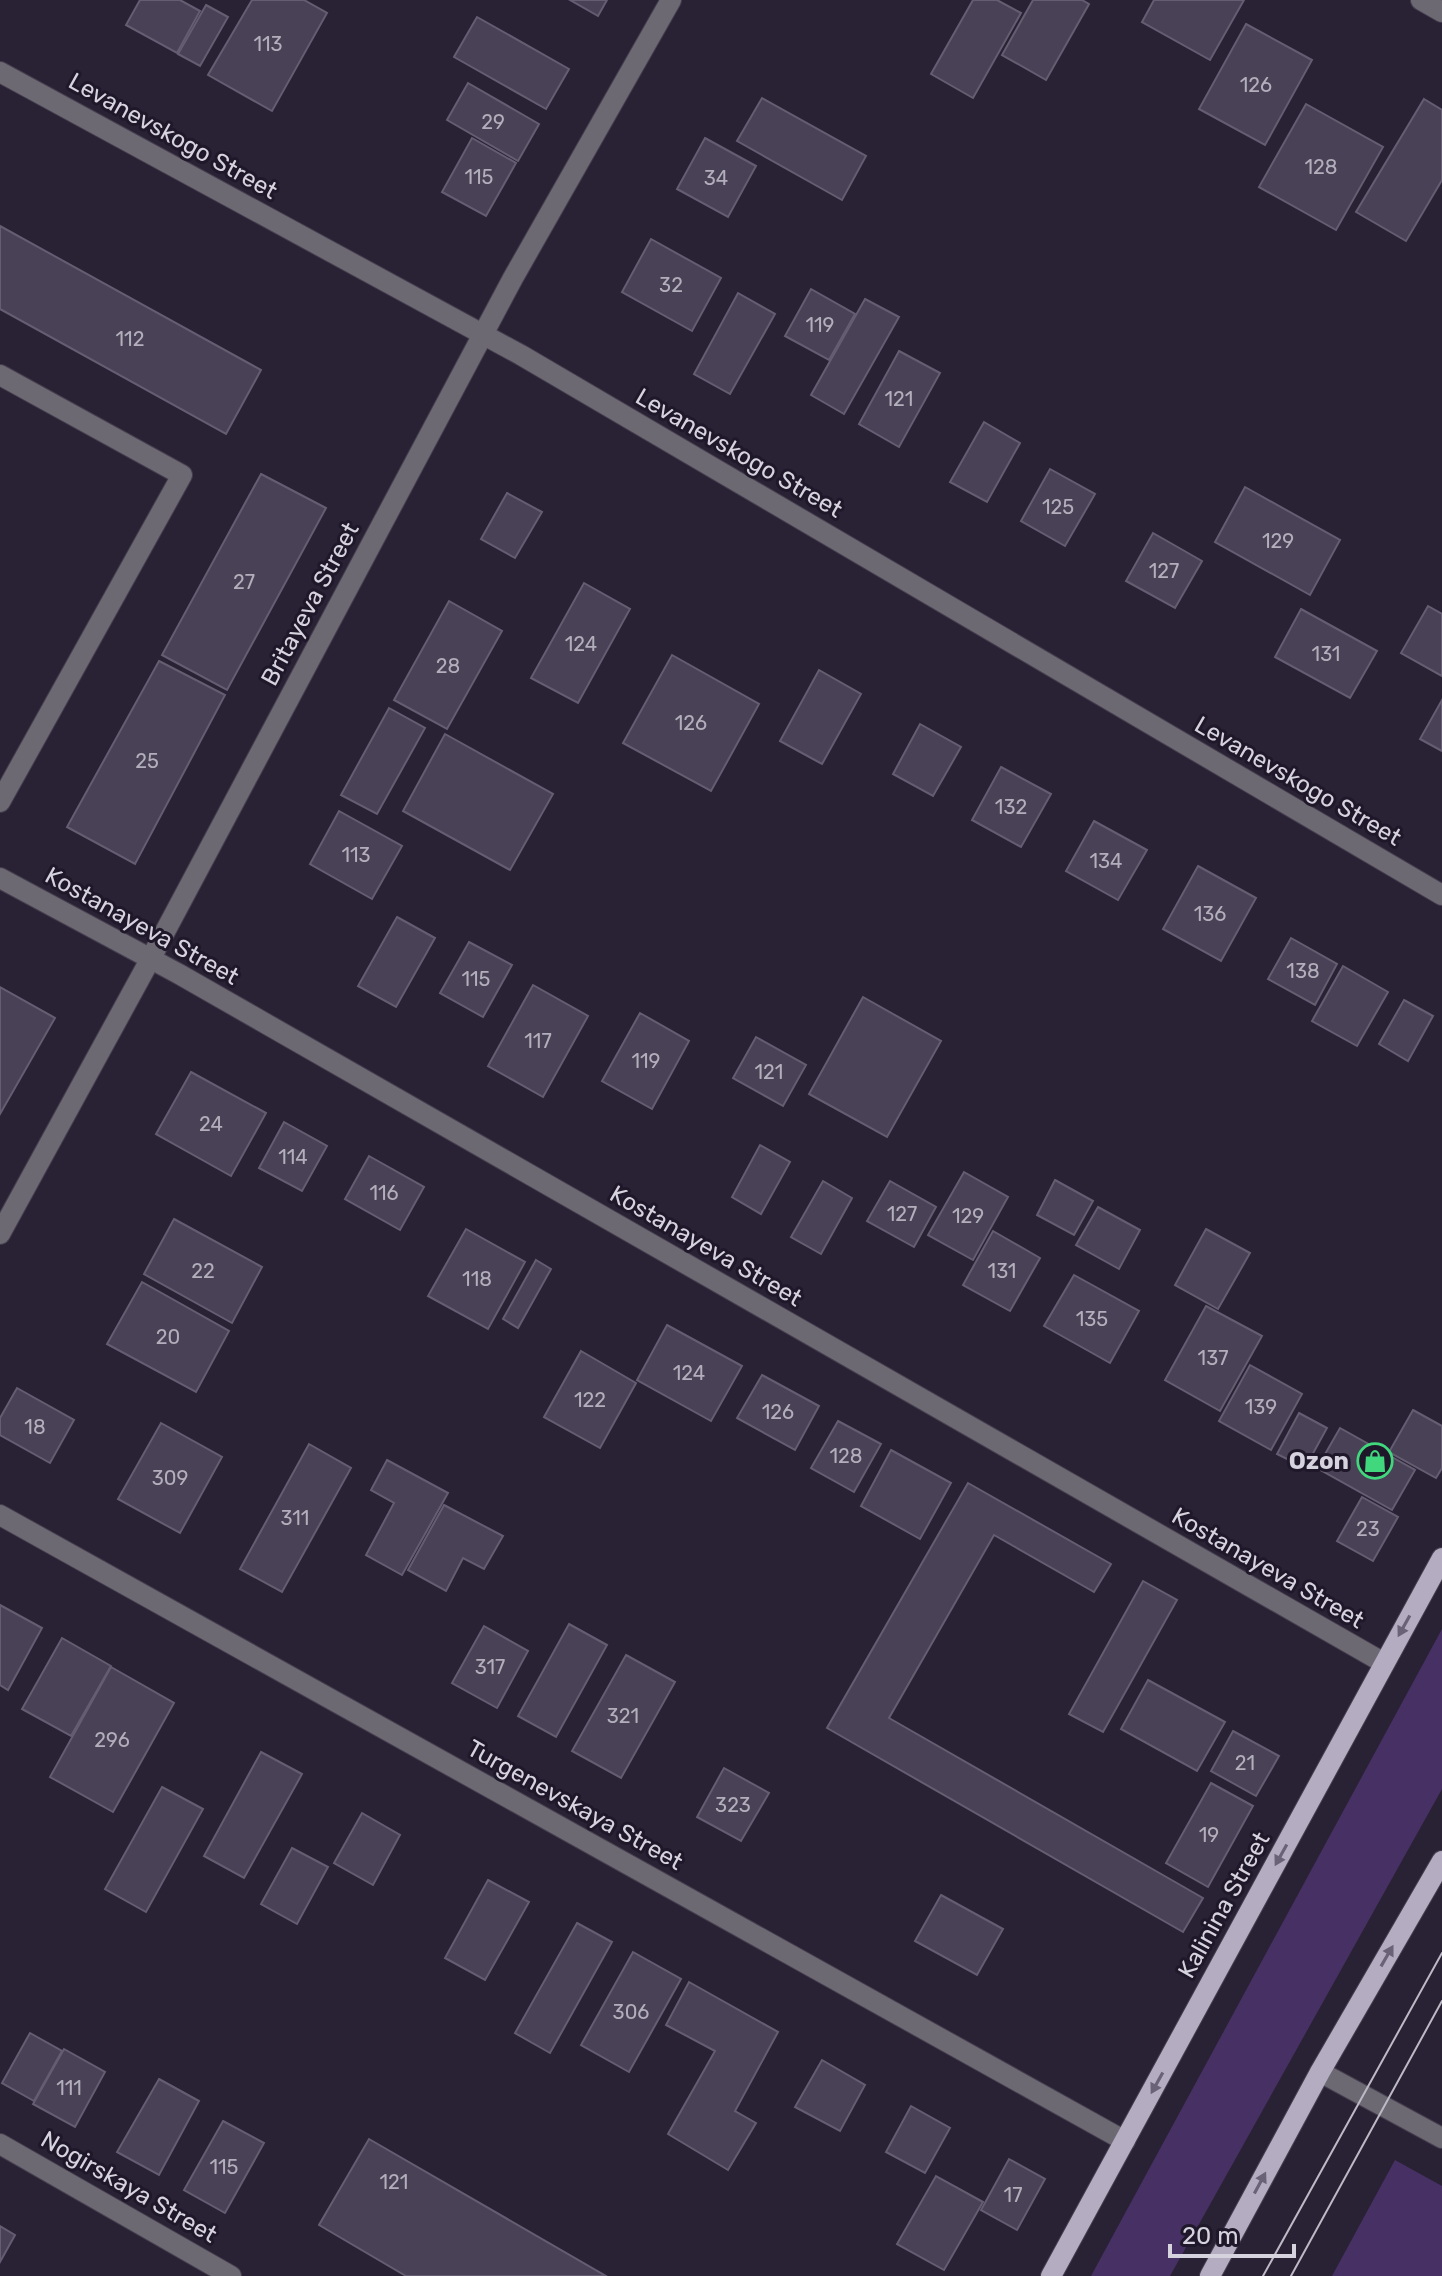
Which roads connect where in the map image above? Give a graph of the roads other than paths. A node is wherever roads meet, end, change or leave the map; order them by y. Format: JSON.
{"nodes":[{"id":1,"x":671,"y":0,"type":"edge"},
{"id":2,"x":1421,"y":0,"type":"edge"},
{"id":3,"x":1442,"y":12,"type":"edge"},
{"id":4,"x":0,"y":72,"type":"edge"},
{"id":5,"x":483,"y":335,"type":"junction"},
{"id":6,"x":0,"y":375,"type":"edge"},
{"id":7,"x":0,"y":802,"type":"edge"},
{"id":8,"x":0,"y":878,"type":"edge"},
{"id":9,"x":1442,"y":895,"type":"edge"},
{"id":10,"x":151,"y":958,"type":"junction"},
{"id":11,"x":0,"y":1234,"type":"edge"},
{"id":12,"x":0,"y":1515,"type":"edge"},
{"id":13,"x":1442,"y":1558,"type":"edge"},
{"id":14,"x":1384,"y":1663,"type":"junction"},
{"id":15,"x":1442,"y":1861,"type":"edge"},
{"id":16,"x":1320,"y":2072,"type":"junction"},
{"id":17,"x":1442,"y":2138,"type":"edge"},
{"id":18,"x":1125,"y":2141,"type":"junction"},
{"id":19,"x":0,"y":2144,"type":"edge"},
{"id":20,"x":231,"y":2276,"type":"edge"},
{"id":21,"x":1051,"y":2276,"type":"edge"},
{"id":22,"x":1210,"y":2276,"type":"edge"}],
"edges":[{"from":1,"to":5,"type":"street","name":"Britayeva Street"},
{"from":2,"to":3,"type":"street"},
{"from":4,"to":5,"type":"street","name":"Levanevskogo Street"},
{"from":5,"to":9,"type":"street","name":"Levanevskogo Street"},
{"from":5,"to":10,"type":"street","name":"Britayeva Street"},
{"from":6,"to":7,"type":"street"},
{"from":8,"to":10,"type":"street","name":"Kostanayeva Street"},
{"from":10,"to":11,"type":"street","name":"Britayeva Street"},
{"from":10,"to":14,"type":"street","name":"Kostanayeva Street"},
{"from":12,"to":18,"type":"street","name":"Turgenevskaya Street"},
{"from":13,"to":14,"type":"main road","name":"Kalinina Street","one_way":true},
{"from":14,"to":18,"type":"main road","name":"Kalinina Street","one_way":true},
{"from":16,"to":15,"type":"main road","one_way":true},
{"from":16,"to":17,"type":"street"},
{"from":22,"to":16,"type":"main road","one_way":true},
{"from":18,"to":21,"type":"main road","name":"Kalinina Street"},
{"from":19,"to":20,"type":"street","name":"Nogirskaya Street"}]}
